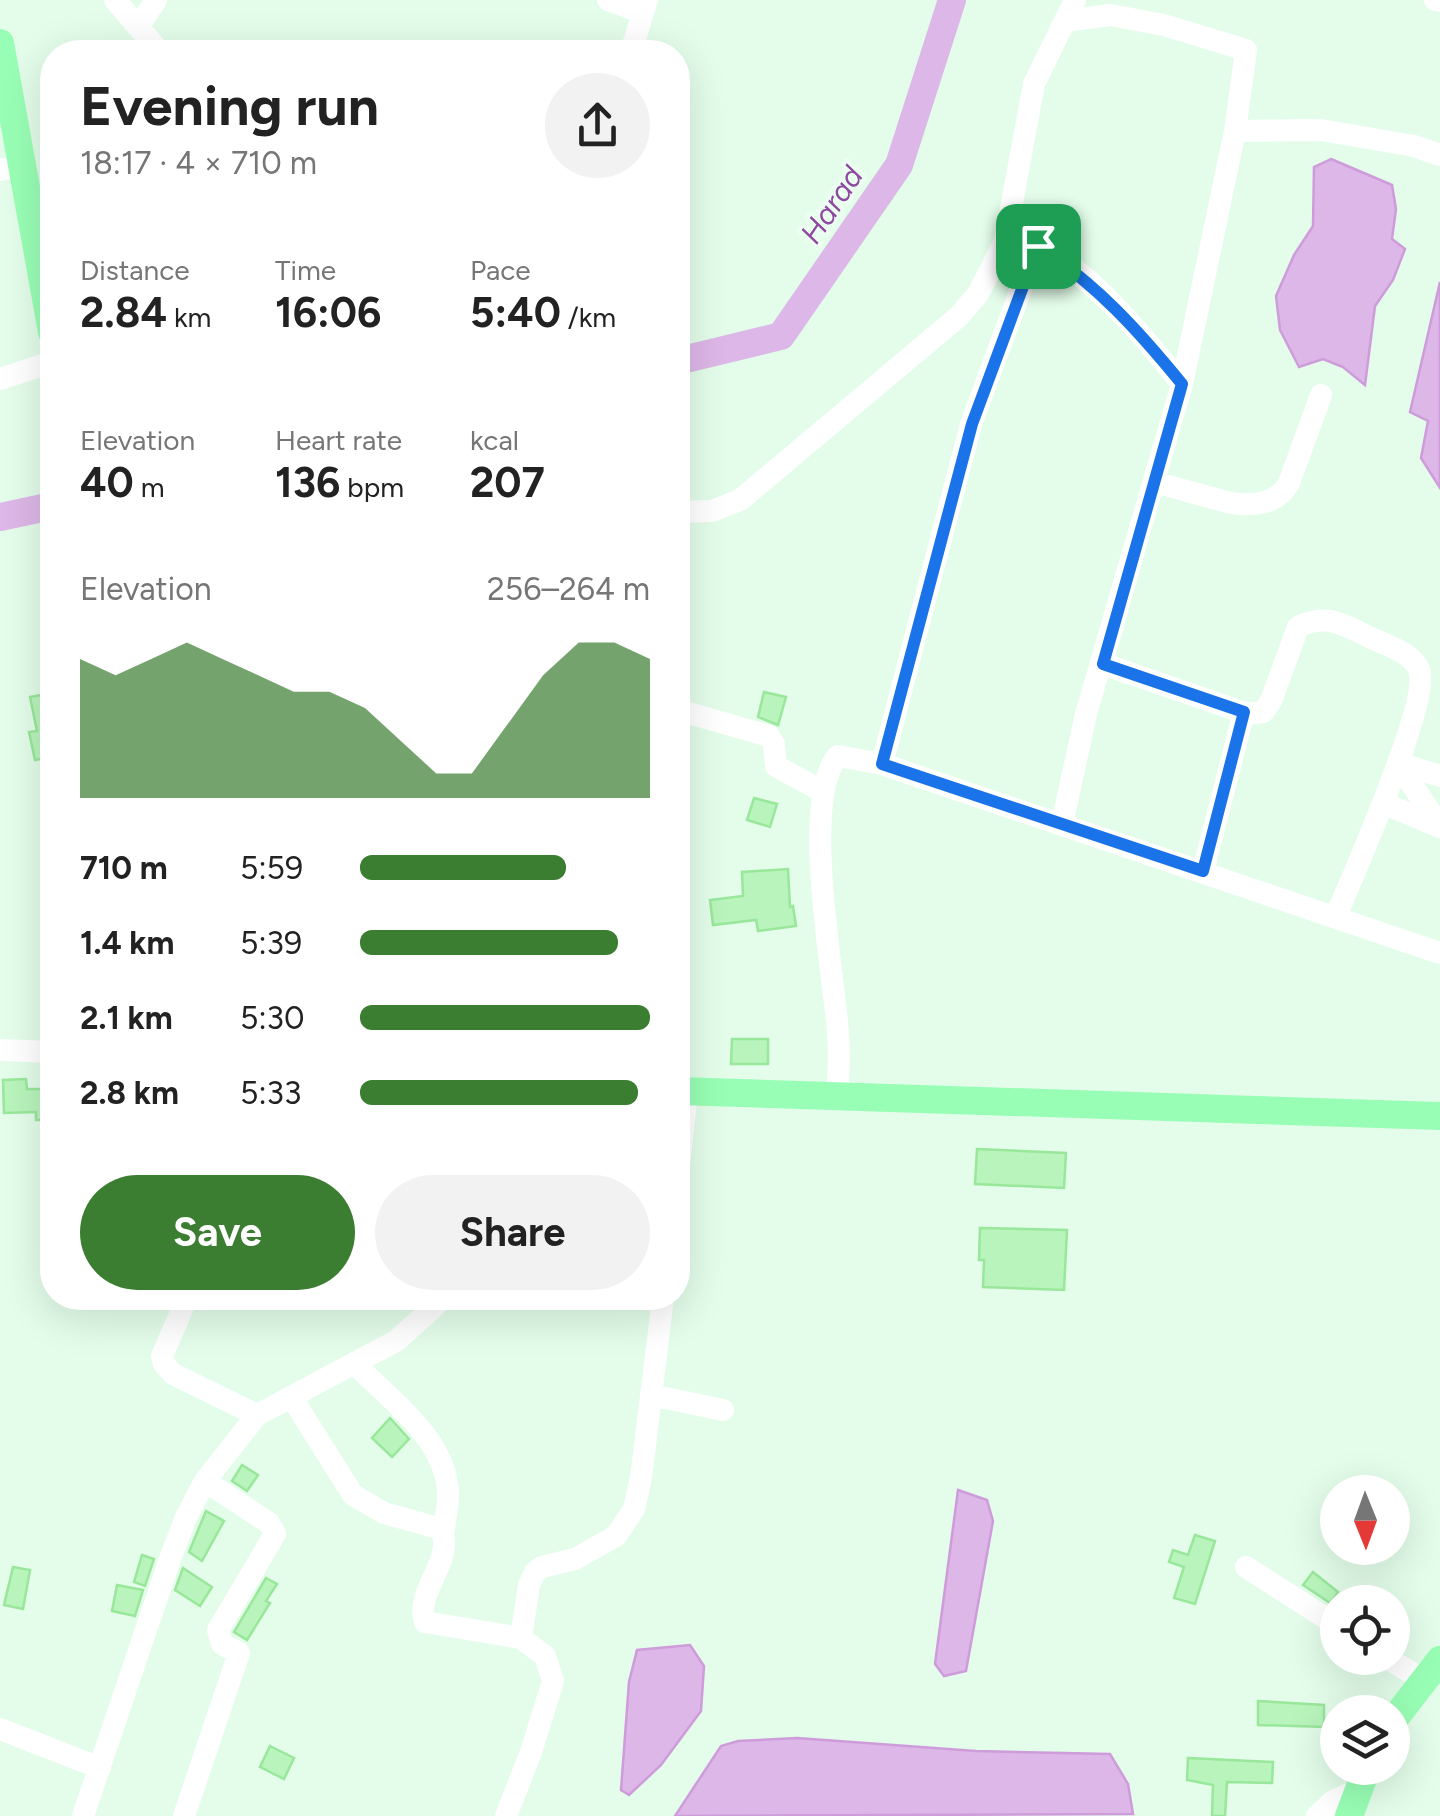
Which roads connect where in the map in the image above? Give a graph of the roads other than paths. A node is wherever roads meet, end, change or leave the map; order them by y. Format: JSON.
{"nodes":[{"id":1,"x":116,"y":0,"type":"edge"},
{"id":2,"x":156,"y":0,"type":"edge"},
{"id":3,"x":608,"y":0,"type":"edge"},
{"id":4,"x":645,"y":6,"type":"edge"},
{"id":5,"x":1070,"y":10,"type":"edge"},
{"id":6,"x":139,"y":26,"type":"junction"},
{"id":7,"x":150,"y":40,"type":"edge"},
{"id":8,"x":635,"y":40,"type":"edge"},
{"id":9,"x":0,"y":42,"type":"edge"},
{"id":10,"x":1235,"y":131,"type":"junction"},
{"id":11,"x":1440,"y":155,"type":"edge"},
{"id":12,"x":11,"y":167,"type":"edge"},
{"id":13,"x":1006,"y":241,"type":"junction"},
{"id":14,"x":1038,"y":246,"type":"junction"},
{"id":15,"x":40,"y":284,"type":"edge"},
{"id":16,"x":40,"y":366,"type":"edge"},
{"id":17,"x":0,"y":378,"type":"edge"},
{"id":18,"x":1182,"y":384,"type":"junction"},
{"id":19,"x":1321,"y":395,"type":"dead end"},
{"id":20,"x":1154,"y":482,"type":"junction"},
{"id":21,"x":690,"y":512,"type":"edge"},
{"id":22,"x":1103,"y":664,"type":"junction"},
{"id":23,"x":1429,"y":702,"type":"edge"},
{"id":24,"x":1244,"y":712,"type":"junction"},
{"id":25,"x":690,"y":713,"type":"edge"},
{"id":26,"x":1398,"y":763,"type":"junction"},
{"id":27,"x":882,"y":764,"type":"junction"},
{"id":28,"x":1440,"y":776,"type":"edge"},
{"id":29,"x":822,"y":790,"type":"junction"},
{"id":30,"x":1383,"y":803,"type":"junction"},
{"id":31,"x":1062,"y":824,"type":"junction"},
{"id":32,"x":1440,"y":827,"type":"edge"},
{"id":33,"x":1203,"y":871,"type":"junction"},
{"id":34,"x":1336,"y":916,"type":"junction"},
{"id":35,"x":1440,"y":953,"type":"edge"},
{"id":36,"x":0,"y":1050,"type":"edge"},
{"id":37,"x":40,"y":1052,"type":"edge"},
{"id":38,"x":690,"y":1092,"type":"edge"},
{"id":39,"x":838,"y":1096,"type":"junction"},
{"id":40,"x":1440,"y":1116,"type":"edge"},
{"id":41,"x":182,"y":1310,"type":"edge"},
{"id":42,"x":431,"y":1310,"type":"edge"},
{"id":43,"x":662,"y":1310,"type":"edge"},
{"id":44,"x":354,"y":1364,"type":"junction"},
{"id":45,"x":651,"y":1396,"type":"junction"},
{"id":46,"x":292,"y":1398,"type":"junction"},
{"id":47,"x":723,"y":1410,"type":"dead end"},
{"id":48,"x":258,"y":1416,"type":"junction"},
{"id":49,"x":205,"y":1481,"type":"junction"},
{"id":50,"x":443,"y":1534,"type":"junction"},
{"id":51,"x":1246,"y":1567,"type":"dead end"},
{"id":52,"x":1320,"y":1614,"type":"edge"},
{"id":53,"x":521,"y":1638,"type":"junction"},
{"id":54,"x":1432,"y":1671,"type":"edge"},
{"id":55,"x":1410,"y":1699,"type":"edge"},
{"id":56,"x":0,"y":1729,"type":"edge"},
{"id":57,"x":100,"y":1768,"type":"junction"},
{"id":58,"x":1358,"y":1791,"type":"edge"},
{"id":59,"x":83,"y":1816,"type":"edge"},
{"id":60,"x":184,"y":1816,"type":"edge"},
{"id":61,"x":506,"y":1816,"type":"edge"},
{"id":62,"x":1317,"y":1816,"type":"edge"}],
"edges":[{"from":1,"to":6,"type":"street"},
{"from":2,"to":6,"type":"street"},
{"from":3,"to":4,"type":"street"},
{"from":4,"to":8,"type":"street"},
{"from":5,"to":10,"type":"street"},
{"from":5,"to":13,"type":"street"},
{"from":6,"to":7,"type":"street"},
{"from":9,"to":12,"type":"main road"},
{"from":10,"to":11,"type":"street"},
{"from":10,"to":18,"type":"street"},
{"from":12,"to":15,"type":"main road"},
{"from":13,"to":14,"type":"street"},
{"from":13,"to":21,"type":"street"},
{"from":14,"to":18,"type":"street"},
{"from":14,"to":27,"type":"street"},
{"from":16,"to":17,"type":"street"},
{"from":18,"to":20,"type":"street"},
{"from":19,"to":20,"type":"street"},
{"from":20,"to":22,"type":"street"},
{"from":22,"to":24,"type":"street"},
{"from":22,"to":31,"type":"street"},
{"from":23,"to":24,"type":"street"},
{"from":23,"to":26,"type":"street"},
{"from":24,"to":33,"type":"street"},
{"from":25,"to":29,"type":"street"},
{"from":26,"to":28,"type":"street"},
{"from":26,"to":30,"type":"street"},
{"from":26,"to":32,"type":"street"},
{"from":27,"to":29,"type":"street"},
{"from":27,"to":31,"type":"street"},
{"from":29,"to":39,"type":"street"},
{"from":30,"to":32,"type":"street"},
{"from":30,"to":34,"type":"street"},
{"from":31,"to":33,"type":"street"},
{"from":33,"to":34,"type":"street"},
{"from":34,"to":35,"type":"street"},
{"from":36,"to":37,"type":"street"},
{"from":38,"to":39,"type":"main road"},
{"from":39,"to":40,"type":"main road"},
{"from":41,"to":48,"type":"street"},
{"from":42,"to":44,"type":"street"},
{"from":43,"to":45,"type":"street"},
{"from":44,"to":46,"type":"street"},
{"from":44,"to":50,"type":"street"},
{"from":45,"to":47,"type":"street"},
{"from":45,"to":53,"type":"street"},
{"from":46,"to":48,"type":"street"},
{"from":46,"to":50,"type":"street"},
{"from":48,"to":49,"type":"street"},
{"from":49,"to":57,"type":"street"},
{"from":49,"to":60,"type":"street"},
{"from":50,"to":53,"type":"street"},
{"from":51,"to":52,"type":"street"},
{"from":53,"to":61,"type":"street"},
{"from":54,"to":55,"type":"main road"},
{"from":56,"to":57,"type":"street"},
{"from":57,"to":59,"type":"street"},
{"from":58,"to":62,"type":"street"}]}
